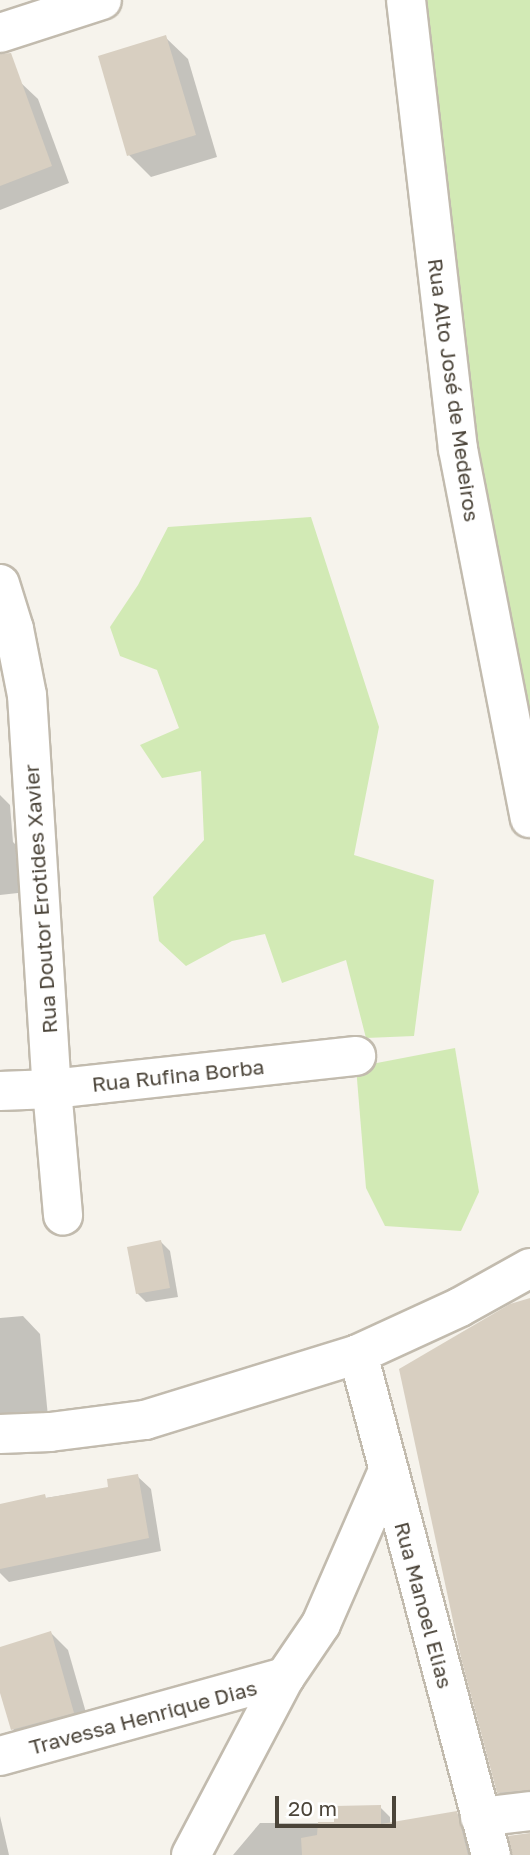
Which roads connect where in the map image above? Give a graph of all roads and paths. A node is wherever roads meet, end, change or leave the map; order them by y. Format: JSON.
{"nodes":[{"id":1,"x":102,"y":0,"type":"edge"},
{"id":2,"x":406,"y":0,"type":"edge"},
{"id":3,"x":0,"y":33,"type":"edge"},
{"id":4,"x":0,"y":584,"type":"edge"},
{"id":5,"x":530,"y":818,"type":"edge"},
{"id":6,"x":356,"y":1056,"type":"dead end"},
{"id":7,"x":51,"y":1089,"type":"junction"},
{"id":8,"x":0,"y":1091,"type":"edge"},
{"id":9,"x":63,"y":1216,"type":"dead end"},
{"id":10,"x":530,"y":1268,"type":"edge"},
{"id":11,"x":358,"y":1354,"type":"junction"},
{"id":12,"x":0,"y":1434,"type":"edge"},
{"id":13,"x":388,"y":1471,"type":"junction"},
{"id":14,"x":285,"y":1677,"type":"junction"},
{"id":15,"x":0,"y":1756,"type":"edge"},
{"id":16,"x":530,"y":1811,"type":"edge"},
{"id":17,"x":480,"y":1817,"type":"junction"},
{"id":18,"x":191,"y":1855,"type":"edge"},
{"id":19,"x":491,"y":1855,"type":"edge"}],
"edges":[{"from":1,"to":3,"type":"street"},
{"from":2,"to":5,"type":"street","name":"Rua Alto José de Medeiros"},
{"from":4,"to":7,"type":"street","name":"Rua Doutor Erotides Xavier"},
{"from":6,"to":7,"type":"street","name":"Rua Rufina Borba"},
{"from":7,"to":8,"type":"street","name":"Rua Rufina Borba"},
{"from":7,"to":9,"type":"street","name":"Rua Doutor Erotides Xavier"},
{"from":10,"to":11,"type":"street"},
{"from":11,"to":12,"type":"street"},
{"from":11,"to":13,"type":"street","name":"Rua Manoel Elias"},
{"from":13,"to":14,"type":"street"},
{"from":13,"to":17,"type":"street","name":"Rua Manoel Elias"},
{"from":14,"to":15,"type":"street","name":"Travessa Henrique Dias"},
{"from":14,"to":18,"type":"street"},
{"from":16,"to":17,"type":"street"},
{"from":17,"to":19,"type":"street","name":"Rua Manoel Elias"}]}
